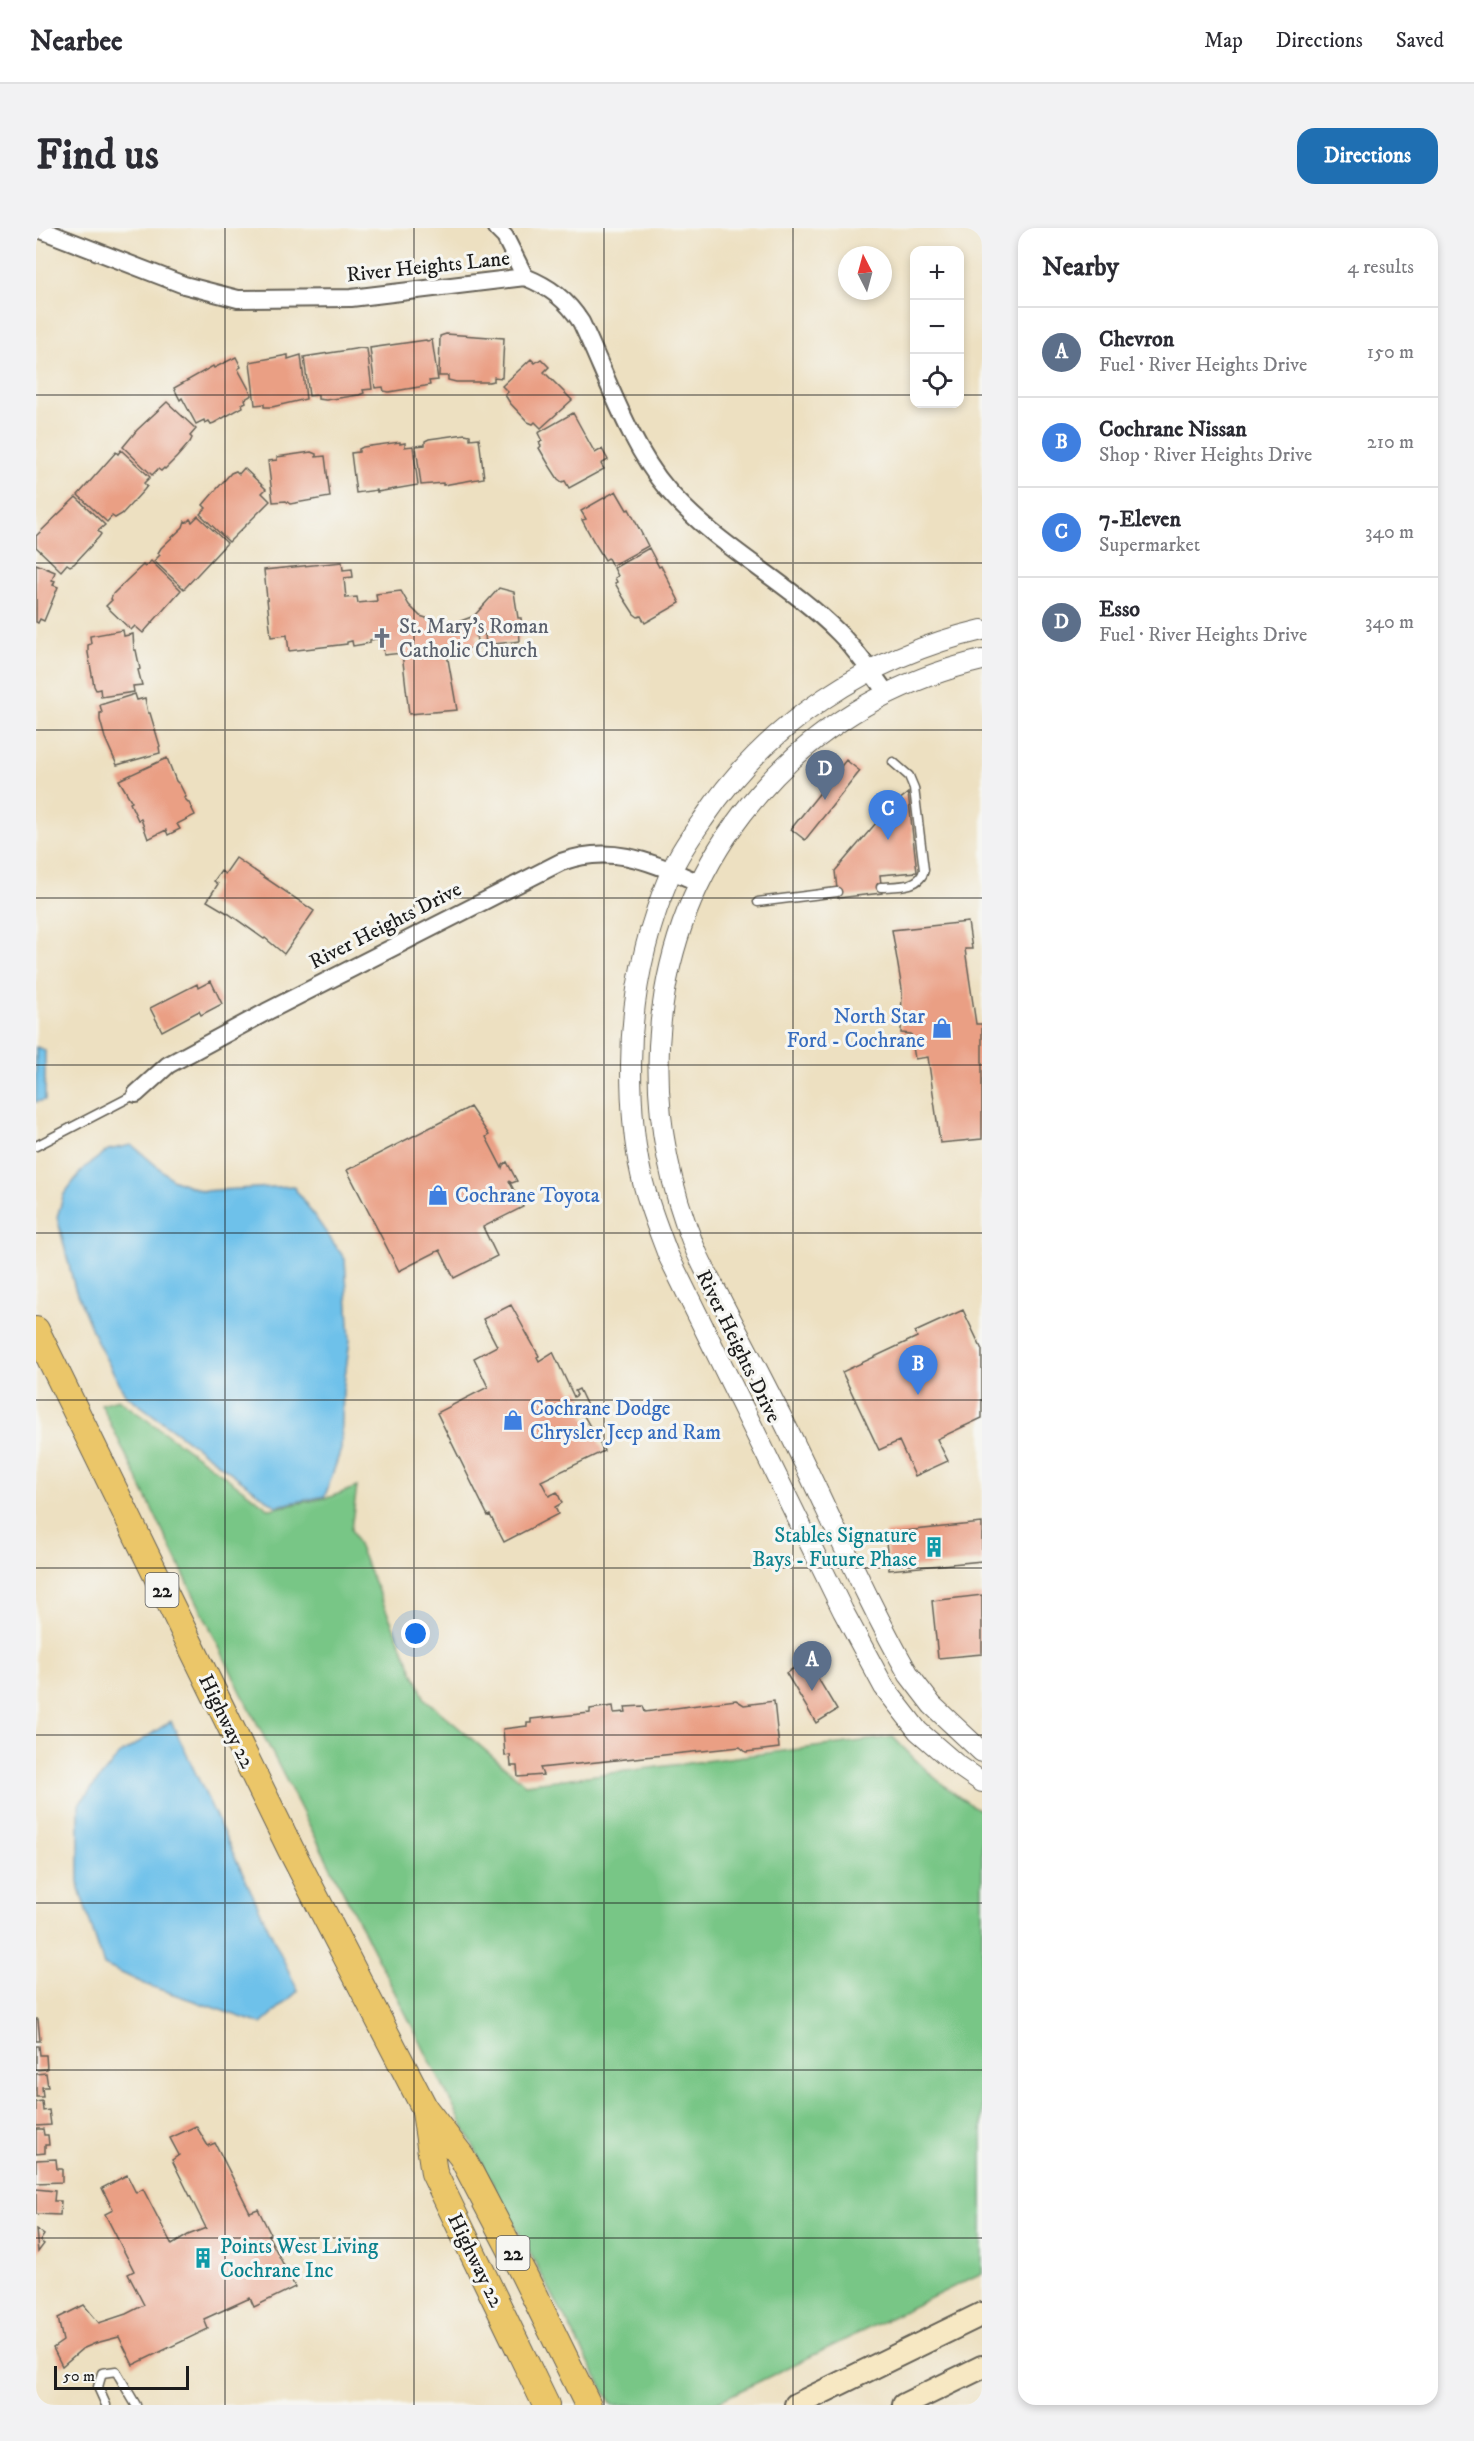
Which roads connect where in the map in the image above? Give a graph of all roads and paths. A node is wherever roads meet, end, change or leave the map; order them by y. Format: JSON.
{"nodes":[{"id":1,"x":36,"y":228,"type":"edge"},
{"id":2,"x":496,"y":228,"type":"edge"},
{"id":3,"x":525,"y":277,"type":"junction"},
{"id":4,"x":982,"y":630,"type":"edge"},
{"id":5,"x":982,"y":660,"type":"edge"},
{"id":6,"x":870,"y":670,"type":"junction"},
{"id":7,"x":887,"y":694,"type":"junction"},
{"id":8,"x":893,"y":762,"type":"dead end"},
{"id":9,"x":671,"y":871,"type":"junction"},
{"id":10,"x":700,"y":883,"type":"junction"},
{"id":11,"x":881,"y":887,"type":"dead end"},
{"id":12,"x":837,"y":892,"type":"dead end"},
{"id":13,"x":758,"y":902,"type":"dead end"},
{"id":14,"x":136,"y":1094,"type":"joint"},
{"id":15,"x":36,"y":1146,"type":"edge"},
{"id":16,"x":672,"y":1185,"type":"junction"},
{"id":17,"x":647,"y":1196,"type":"junction"},
{"id":18,"x":36,"y":1330,"type":"edge"},
{"id":19,"x":790,"y":1434,"type":"junction"},
{"id":20,"x":763,"y":1450,"type":"junction"},
{"id":21,"x":868,"y":1595,"type":"junction"},
{"id":22,"x":843,"y":1611,"type":"junction"},
{"id":23,"x":918,"y":1688,"type":"junction"},
{"id":24,"x":899,"y":1708,"type":"junction"},
{"id":25,"x":982,"y":1752,"type":"edge"},
{"id":26,"x":982,"y":1782,"type":"edge"},
{"id":27,"x":425,"y":2109,"type":"junction"},
{"id":28,"x":982,"y":2314,"type":"edge"},
{"id":29,"x":982,"y":2367,"type":"edge"},
{"id":30,"x":106,"y":2405,"type":"edge"},
{"id":31,"x":136,"y":2405,"type":"edge"},
{"id":32,"x":546,"y":2405,"type":"edge"},
{"id":33,"x":588,"y":2405,"type":"edge"},
{"id":34,"x":796,"y":2405,"type":"edge"},
{"id":35,"x":904,"y":2405,"type":"edge"}],
"edges":[{"from":1,"to":3,"type":"street","name":"River Heights Lane"},
{"from":2,"to":3,"type":"street"},
{"from":3,"to":6,"type":"street","name":"River Heights Lane"},
{"from":4,"to":6,"type":"street","name":"River Heights Drive"},
{"from":5,"to":7,"type":"street","name":"River Heights Drive"},
{"from":6,"to":7,"type":"street","name":"River Heights Lane"},
{"from":6,"to":9,"type":"street","name":"River Heights Drive"},
{"from":7,"to":10,"type":"street","name":"River Heights Drive"},
{"from":8,"to":11,"type":"lane"},
{"from":9,"to":10,"type":"street","name":"River Heights Drive"},
{"from":9,"to":14,"type":"street","name":"River Heights Drive"},
{"from":9,"to":17,"type":"street","name":"River Heights Drive"},
{"from":10,"to":16,"type":"street","name":"River Heights Drive"},
{"from":12,"to":13,"type":"lane"},
{"from":14,"to":15,"type":"lane"},
{"from":16,"to":17,"type":"street"},
{"from":16,"to":19,"type":"street","name":"River Heights Drive"},
{"from":17,"to":20,"type":"street","name":"River Heights Drive"},
{"from":18,"to":27,"type":"main road","name":"Highway 22","number":"22"},
{"from":19,"to":20,"type":"street"},
{"from":19,"to":21,"type":"street","name":"River Heights Drive"},
{"from":20,"to":22,"type":"street","name":"River Heights Drive"},
{"from":21,"to":22,"type":"street"},
{"from":21,"to":23,"type":"street","name":"River Heights Drive"},
{"from":22,"to":24,"type":"street","name":"River Heights Drive"},
{"from":23,"to":24,"type":"street"},
{"from":23,"to":25,"type":"street","name":"River Heights Drive"},
{"from":24,"to":26,"type":"street","name":"River Heights Drive"},
{"from":27,"to":32,"type":"main road","name":"Highway 22","number":"22"},
{"from":27,"to":33,"type":"main road","name":"Highway 22","number":"22"},
{"from":28,"to":34,"type":"main road"},
{"from":29,"to":35,"type":"main road"},
{"from":30,"to":31,"type":"lane"}]}
